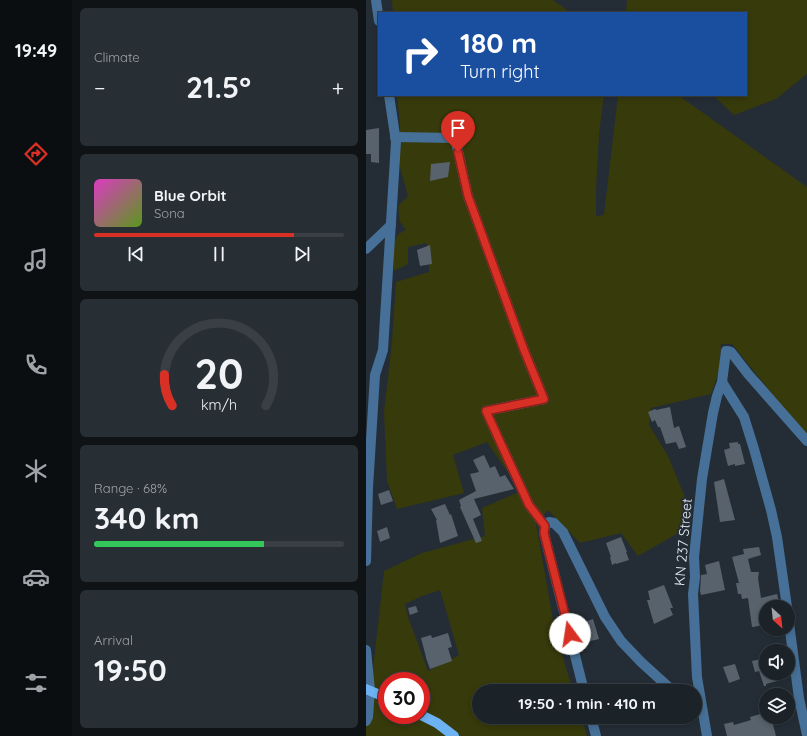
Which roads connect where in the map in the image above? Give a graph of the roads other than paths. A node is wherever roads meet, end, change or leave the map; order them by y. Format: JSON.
{"nodes":[{"id":1,"x":376,"y":0,"type":"edge"},
{"id":2,"x":378,"y":14,"type":"edge"},
{"id":3,"x":389,"y":96,"type":"edge"},
{"id":4,"x":395,"y":138,"type":"junction"},
{"id":5,"x":391,"y":225,"type":"junction"},
{"id":6,"x":366,"y":249,"type":"edge"},
{"id":7,"x":722,"y":382,"type":"junction"},
{"id":8,"x":807,"y":441,"type":"edge"},
{"id":9,"x":367,"y":488,"type":"edge"},
{"id":10,"x":545,"y":526,"type":"junction"},
{"id":11,"x":366,"y":561,"type":"edge"},
{"id":12,"x":786,"y":600,"type":"edge"},
{"id":13,"x":791,"y":636,"type":"edge"},
{"id":14,"x":366,"y":650,"type":"edge"},
{"id":15,"x":582,"y":684,"type":"edge"},
{"id":16,"x":665,"y":684,"type":"edge"},
{"id":17,"x":368,"y":690,"type":"edge"},
{"id":18,"x":378,"y":694,"type":"edge"},
{"id":19,"x":704,"y":719,"type":"joint"},
{"id":20,"x":430,"y":720,"type":"edge"},
{"id":21,"x":366,"y":721,"type":"edge"},
{"id":22,"x":593,"y":724,"type":"edge"},
{"id":23,"x":807,"y":735,"type":"edge"},
{"id":24,"x":454,"y":736,"type":"edge"},
{"id":25,"x":596,"y":736,"type":"edge"},
{"id":26,"x":708,"y":736,"type":"edge"}],
"edges":[{"from":1,"to":2,"type":"street"},
{"from":3,"to":4,"type":"street"},
{"from":4,"to":5,"type":"street"},
{"from":4,"to":10,"type":"street"},
{"from":5,"to":6,"type":"street"},
{"from":5,"to":9,"type":"street"},
{"from":7,"to":8,"type":"street","name":"KN 237 Street"},
{"from":7,"to":12,"type":"street"},
{"from":7,"to":19,"type":"street","name":"KN 237 Street"},
{"from":9,"to":11,"type":"street"},
{"from":10,"to":15,"type":"street"},
{"from":10,"to":16,"type":"street"},
{"from":13,"to":23,"type":"street"},
{"from":14,"to":17,"type":"street"},
{"from":17,"to":18,"type":"main road"},
{"from":17,"to":21,"type":"street"},
{"from":19,"to":26,"type":"street","name":"KN 237 Street"},
{"from":20,"to":24,"type":"main road"},
{"from":22,"to":25,"type":"street"}]}
